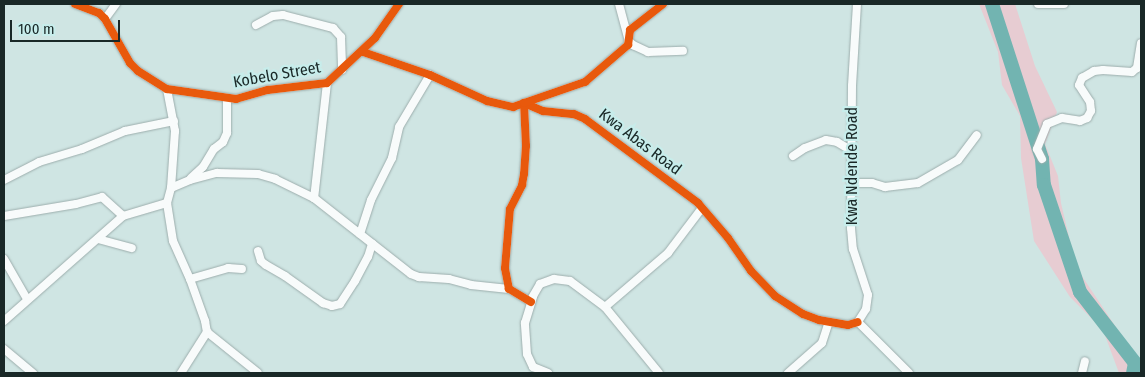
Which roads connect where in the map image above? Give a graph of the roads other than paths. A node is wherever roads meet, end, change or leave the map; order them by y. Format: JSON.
{"nodes":[{"id":1,"x":75,"y":4,"type":"edge"},
{"id":2,"x":116,"y":4,"type":"edge"},
{"id":3,"x":399,"y":4,"type":"edge"},
{"id":4,"x":619,"y":4,"type":"edge"},
{"id":5,"x":663,"y":4,"type":"edge"},
{"id":6,"x":857,"y":4,"type":"edge"},
{"id":7,"x":1038,"y":4,"type":"edge"},
{"id":8,"x":1064,"y":4,"type":"edge"},
{"id":9,"x":105,"y":18,"type":"junction"},
{"id":10,"x":256,"y":25,"type":"dead end"},
{"id":11,"x":629,"y":41,"type":"junction"},
{"id":12,"x":1141,"y":43,"type":"edge"},
{"id":13,"x":683,"y":51,"type":"dead end"},
{"id":14,"x":363,"y":52,"type":"junction"},
{"id":15,"x":342,"y":70,"type":"junction"},
{"id":16,"x":430,"y":76,"type":"junction"},
{"id":17,"x":327,"y":82,"type":"junction"},
{"id":18,"x":167,"y":89,"type":"junction"},
{"id":19,"x":227,"y":98,"type":"junction"},
{"id":20,"x":524,"y":103,"type":"junction"},
{"id":21,"x":174,"y":121,"type":"junction"},
{"id":22,"x":977,"y":135,"type":"dead end"},
{"id":23,"x":852,"y":151,"type":"junction"},
{"id":24,"x":793,"y":156,"type":"dead end"},
{"id":25,"x":1042,"y":159,"type":"dead end"},
{"id":26,"x":4,"y":180,"type":"edge"},
{"id":27,"x":190,"y":180,"type":"junction"},
{"id":28,"x":852,"y":183,"type":"junction"},
{"id":29,"x":171,"y":188,"type":"junction"},
{"id":30,"x":314,"y":198,"type":"junction"},
{"id":31,"x":167,"y":203,"type":"junction"},
{"id":32,"x":702,"y":208,"type":"junction"},
{"id":33,"x":4,"y":216,"type":"edge"},
{"id":34,"x":123,"y":216,"type":"junction"},
{"id":35,"x":360,"y":234,"type":"junction"},
{"id":36,"x":98,"y":239,"type":"junction"},
{"id":37,"x":372,"y":244,"type":"junction"},
{"id":38,"x":132,"y":248,"type":"dead end"},
{"id":39,"x":258,"y":252,"type":"dead end"},
{"id":40,"x":4,"y":260,"type":"edge"},
{"id":41,"x":242,"y":269,"type":"dead end"},
{"id":42,"x":190,"y":279,"type":"junction"},
{"id":43,"x":509,"y":289,"type":"junction"},
{"id":44,"x":27,"y":299,"type":"junction"},
{"id":45,"x":531,"y":302,"type":"junction"},
{"id":46,"x":606,"y":307,"type":"junction"},
{"id":47,"x":4,"y":321,"type":"edge"},
{"id":48,"x":830,"y":322,"type":"junction"},
{"id":49,"x":858,"y":322,"type":"junction"},
{"id":50,"x":206,"y":332,"type":"junction"},
{"id":51,"x":4,"y":349,"type":"edge"},
{"id":52,"x":1085,"y":361,"type":"dead end"},
{"id":53,"x":33,"y":373,"type":"edge"},
{"id":54,"x":181,"y":373,"type":"edge"},
{"id":55,"x":258,"y":373,"type":"edge"},
{"id":56,"x":548,"y":373,"type":"edge"},
{"id":57,"x":659,"y":373,"type":"edge"},
{"id":58,"x":788,"y":373,"type":"edge"},
{"id":59,"x":909,"y":373,"type":"edge"},
{"id":60,"x":1082,"y":373,"type":"edge"}],
"edges":[{"from":1,"to":9,"type":"street"},
{"from":2,"to":9,"type":"street"},
{"from":3,"to":14,"type":"street","name":"Kobelo Street"},
{"from":4,"to":11,"type":"street"},
{"from":5,"to":11,"type":"street"},
{"from":6,"to":23,"type":"street","name":"Kwa Ndende Road"},
{"from":7,"to":8,"type":"street"},
{"from":9,"to":18,"type":"street","name":"Kobelo Street"},
{"from":10,"to":15,"type":"street"},
{"from":11,"to":13,"type":"street"},
{"from":11,"to":20,"type":"street"},
{"from":12,"to":25,"type":"street"},
{"from":14,"to":15,"type":"street","name":"Kobelo Street"},
{"from":14,"to":16,"type":"street","name":"Kwa Abas Road"},
{"from":15,"to":17,"type":"street","name":"Kobelo Street"},
{"from":16,"to":20,"type":"street","name":"Kwa Abas Road"},
{"from":16,"to":35,"type":"street"},
{"from":17,"to":19,"type":"street","name":"Kobelo Street"},
{"from":17,"to":30,"type":"street"},
{"from":18,"to":19,"type":"street","name":"Kobelo Street"},
{"from":18,"to":21,"type":"street"},
{"from":19,"to":27,"type":"street"},
{"from":20,"to":32,"type":"street","name":"Kwa Abas Road"},
{"from":20,"to":43,"type":"street"},
{"from":21,"to":26,"type":"street"},
{"from":21,"to":29,"type":"street"},
{"from":22,"to":28,"type":"street"},
{"from":23,"to":24,"type":"street"},
{"from":23,"to":28,"type":"street","name":"Kwa Ndende Road"},
{"from":27,"to":29,"type":"street"},
{"from":27,"to":30,"type":"street"},
{"from":28,"to":49,"type":"street","name":"Kwa Ndende Road"},
{"from":29,"to":31,"type":"street"},
{"from":30,"to":35,"type":"street"},
{"from":31,"to":34,"type":"street"},
{"from":31,"to":42,"type":"street"},
{"from":32,"to":46,"type":"street"},
{"from":32,"to":48,"type":"street","name":"Kwa Abas Road"},
{"from":33,"to":34,"type":"street"},
{"from":34,"to":36,"type":"street"},
{"from":35,"to":37,"type":"street"},
{"from":36,"to":38,"type":"street"},
{"from":36,"to":44,"type":"street"},
{"from":37,"to":39,"type":"street"},
{"from":37,"to":43,"type":"street"},
{"from":40,"to":44,"type":"street"},
{"from":41,"to":42,"type":"street"},
{"from":42,"to":50,"type":"street"},
{"from":43,"to":45,"type":"street"},
{"from":44,"to":47,"type":"street"},
{"from":45,"to":46,"type":"street"},
{"from":45,"to":56,"type":"street"},
{"from":46,"to":57,"type":"street"},
{"from":48,"to":49,"type":"street","name":"Kwa Abas Road"},
{"from":48,"to":58,"type":"street"},
{"from":49,"to":59,"type":"street"},
{"from":50,"to":54,"type":"street"},
{"from":50,"to":55,"type":"street"},
{"from":51,"to":53,"type":"street"},
{"from":52,"to":60,"type":"street"}]}
